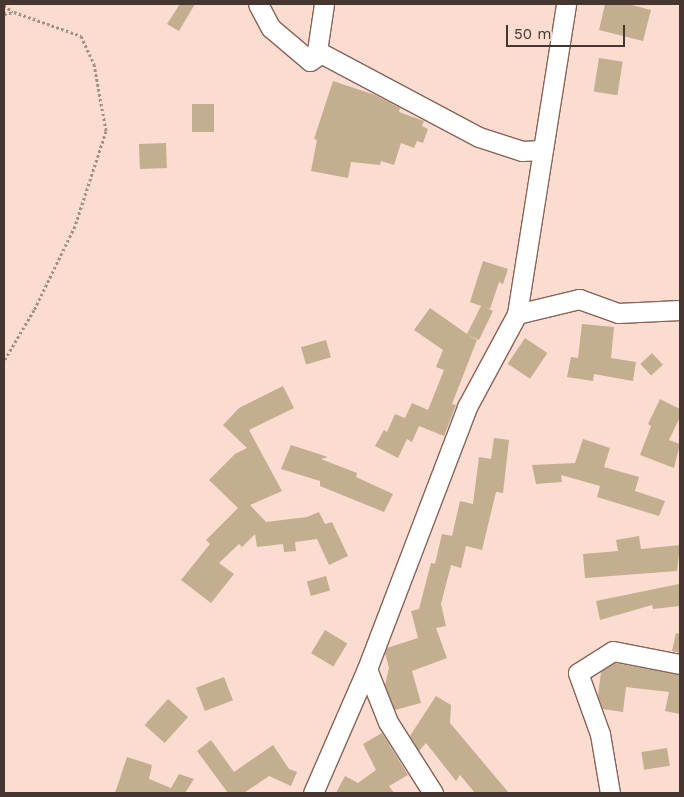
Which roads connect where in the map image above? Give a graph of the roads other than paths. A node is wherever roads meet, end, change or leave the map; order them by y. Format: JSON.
{"nodes":[{"id":1,"x":258,"y":4,"type":"edge"},
{"id":2,"x":324,"y":4,"type":"edge"},
{"id":3,"x":566,"y":4,"type":"edge"},
{"id":4,"x":317,"y":51,"type":"junction"},
{"id":5,"x":542,"y":150,"type":"junction"},
{"id":6,"x":680,"y":310,"type":"edge"},
{"id":7,"x":517,"y":314,"type":"junction"},
{"id":8,"x":680,"y":664,"type":"edge"},
{"id":9,"x":367,"y":669,"type":"junction"},
{"id":10,"x":314,"y":793,"type":"edge"},
{"id":11,"x":433,"y":793,"type":"edge"},
{"id":12,"x":610,"y":793,"type":"edge"}],
"edges":[{"from":1,"to":4,"type":"street"},
{"from":2,"to":4,"type":"street"},
{"from":3,"to":5,"type":"street"},
{"from":4,"to":5,"type":"street"},
{"from":5,"to":7,"type":"street"},
{"from":6,"to":7,"type":"street"},
{"from":7,"to":9,"type":"street"},
{"from":8,"to":12,"type":"street"},
{"from":9,"to":10,"type":"street"},
{"from":9,"to":11,"type":"street"}]}
